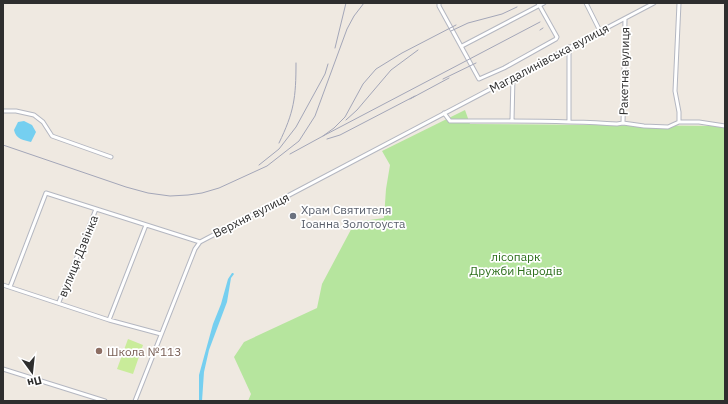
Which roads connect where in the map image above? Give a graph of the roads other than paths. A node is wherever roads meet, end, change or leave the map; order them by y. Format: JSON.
{"nodes":[{"id":1,"x":439,"y":3,"type":"edge"},
{"id":2,"x":544,"y":3,"type":"edge"},
{"id":3,"x":586,"y":3,"type":"edge"},
{"id":4,"x":641,"y":3,"type":"edge"},
{"id":5,"x":654,"y":3,"type":"edge"},
{"id":6,"x":679,"y":3,"type":"edge"},
{"id":7,"x":538,"y":4,"type":"edge"},
{"id":8,"x":644,"y":8,"type":"junction"},
{"id":9,"x":625,"y":19,"type":"junction"},
{"id":10,"x":600,"y":31,"type":"junction"},
{"id":11,"x":462,"y":46,"type":"junction"},
{"id":12,"x":569,"y":47,"type":"junction"},
{"id":13,"x":513,"y":77,"type":"junction"},
{"id":14,"x":3,"y":111,"type":"edge"},
{"id":15,"x":444,"y":113,"type":"junction"},
{"id":16,"x":512,"y":120,"type":"junction"},
{"id":17,"x":569,"y":121,"type":"junction"},
{"id":18,"x":679,"y":122,"type":"junction"},
{"id":19,"x":623,"y":123,"type":"junction"},
{"id":20,"x":725,"y":126,"type":"edge"},
{"id":21,"x":111,"y":157,"type":"dead end"},
{"id":22,"x":96,"y":209,"type":"junction"},
{"id":23,"x":146,"y":225,"type":"junction"},
{"id":24,"x":200,"y":242,"type":"junction"},
{"id":25,"x":3,"y":284,"type":"edge"},
{"id":26,"x":10,"y":287,"type":"junction"},
{"id":27,"x":59,"y":302,"type":"junction"},
{"id":28,"x":109,"y":320,"type":"junction"},
{"id":29,"x":161,"y":334,"type":"junction"},
{"id":30,"x":3,"y":369,"type":"edge"},
{"id":31,"x":105,"y":401,"type":"edge"},
{"id":32,"x":135,"y":401,"type":"edge"}],
"edges":[{"from":1,"to":11,"type":"street"},
{"from":2,"to":7,"type":"street"},
{"from":3,"to":10,"type":"street"},
{"from":4,"to":8,"type":"street"},
{"from":5,"to":8,"type":"street","name":"Магдалинівська вулиця"},
{"from":6,"to":18,"type":"street"},
{"from":7,"to":11,"type":"street"},
{"from":7,"to":11,"type":"street"},
{"from":8,"to":9,"type":"street","name":"Магдалинівська вулиця"},
{"from":9,"to":10,"type":"street","name":"Магдалинівська вулиця"},
{"from":9,"to":19,"type":"street","name":"Ракетна вулиця"},
{"from":10,"to":12,"type":"street","name":"Магдалинівська вулиця"},
{"from":12,"to":13,"type":"street","name":"Магдалинівська вулиця"},
{"from":12,"to":17,"type":"street"},
{"from":13,"to":15,"type":"street","name":"Магдалинівська вулиця"},
{"from":13,"to":16,"type":"street"},
{"from":14,"to":21,"type":"street"},
{"from":15,"to":16,"type":"street"},
{"from":15,"to":24,"type":"street","name":"Верхня вулиця"},
{"from":16,"to":17,"type":"street"},
{"from":17,"to":19,"type":"street"},
{"from":18,"to":19,"type":"street"},
{"from":18,"to":20,"type":"street"},
{"from":22,"to":23,"type":"street","name":"Верхня вулиця"},
{"from":22,"to":26,"type":"street","name":"Верхня вулиця"},
{"from":22,"to":27,"type":"street","name":"вулиця Дзвінка"},
{"from":23,"to":24,"type":"street","name":"Верхня вулиця"},
{"from":23,"to":28,"type":"street"},
{"from":24,"to":29,"type":"street"},
{"from":25,"to":26,"type":"street"},
{"from":26,"to":27,"type":"street"},
{"from":27,"to":28,"type":"street"},
{"from":28,"to":29,"type":"street"},
{"from":29,"to":32,"type":"street"},
{"from":30,"to":31,"type":"street"}]}
